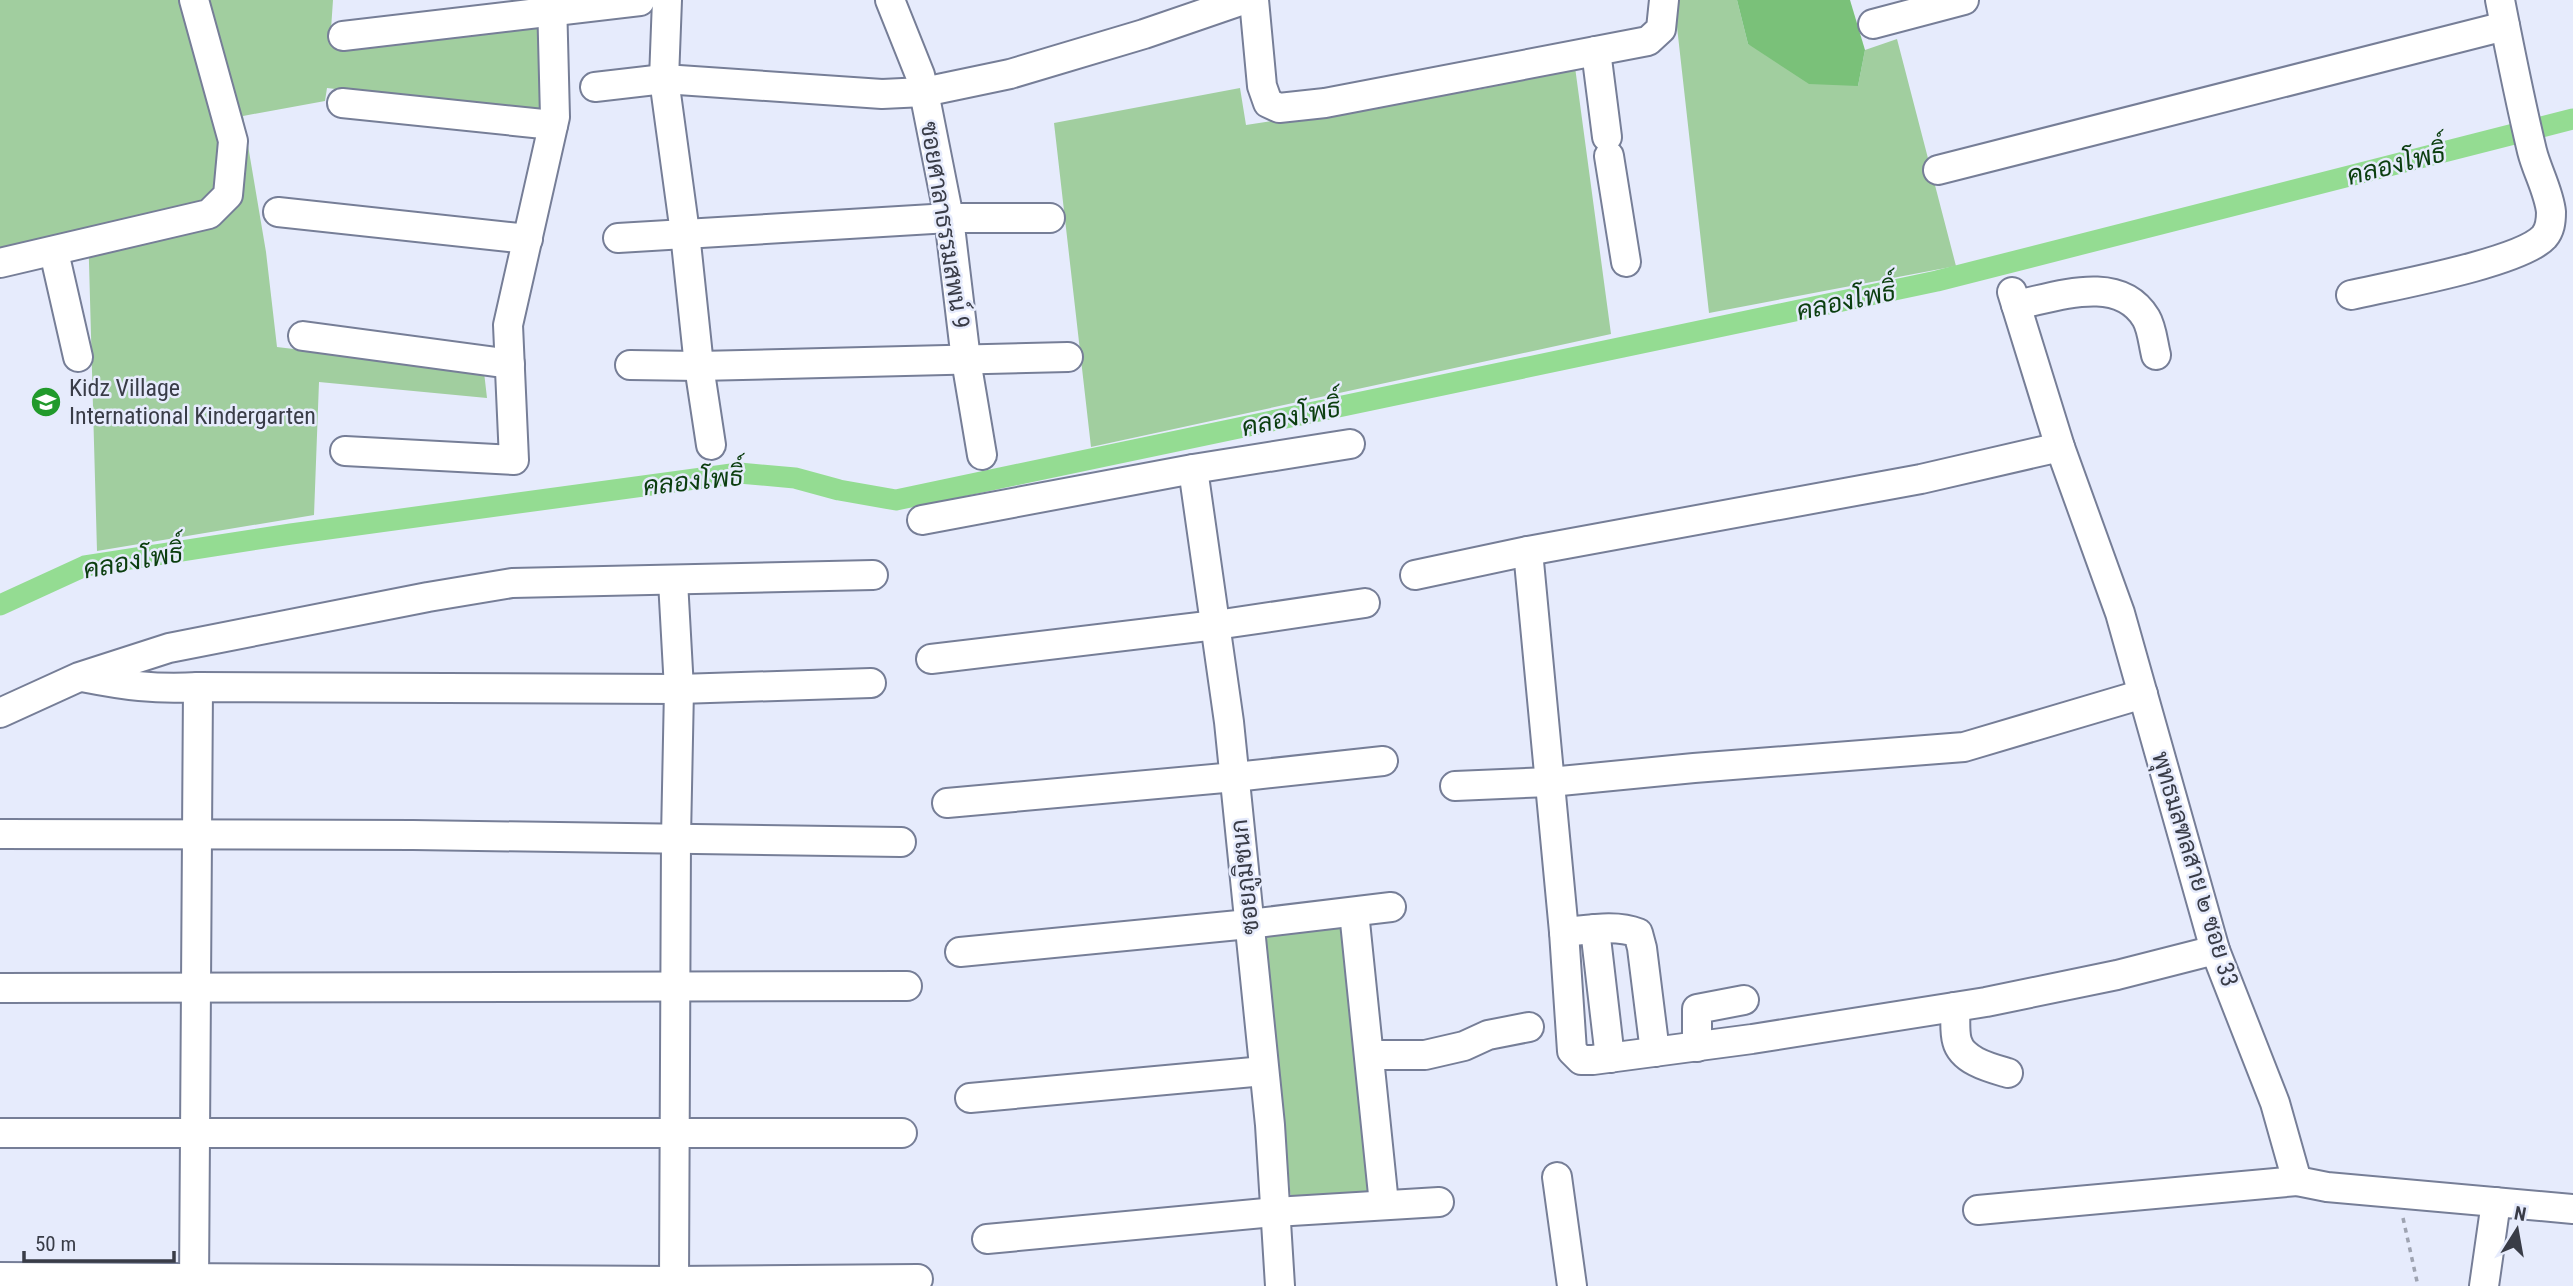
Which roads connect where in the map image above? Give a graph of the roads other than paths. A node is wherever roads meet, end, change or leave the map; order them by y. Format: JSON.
{"nodes":[{"id":1,"x":194,"y":0,"type":"edge"},
{"id":2,"x":667,"y":0,"type":"edge"},
{"id":3,"x":890,"y":0,"type":"edge"},
{"id":4,"x":1243,"y":0,"type":"edge"},
{"id":5,"x":1254,"y":0,"type":"edge"},
{"id":6,"x":1664,"y":0,"type":"edge"},
{"id":7,"x":1964,"y":0,"type":"edge"},
{"id":8,"x":639,"y":1,"type":"edge"},
{"id":9,"x":552,"y":6,"type":"edge"},
{"id":10,"x":2503,"y":13,"type":"edge"},
{"id":11,"x":1873,"y":24,"type":"dead end"},
{"id":12,"x":343,"y":36,"type":"dead end"},
{"id":13,"x":1596,"y":51,"type":"junction"},
{"id":14,"x":664,"y":79,"type":"junction"},
{"id":15,"x":595,"y":87,"type":"dead end"},
{"id":16,"x":924,"y":92,"type":"junction"},
{"id":17,"x":342,"y":103,"type":"dead end"},
{"id":18,"x":553,"y":125,"type":"junction"},
{"id":19,"x":1938,"y":170,"type":"dead end"},
{"id":20,"x":278,"y":212,"type":"dead end"},
{"id":21,"x":949,"y":218,"type":"junction"},
{"id":22,"x":1050,"y":218,"type":"dead end"},
{"id":23,"x":685,"y":233,"type":"junction"},
{"id":24,"x":618,"y":238,"type":"dead end"},
{"id":25,"x":528,"y":239,"type":"junction"},
{"id":26,"x":54,"y":252,"type":"junction"},
{"id":27,"x":1626,"y":262,"type":"dead end"},
{"id":28,"x":0,"y":263,"type":"edge"},
{"id":29,"x":2351,"y":296,"type":"dead end"},
{"id":30,"x":303,"y":335,"type":"dead end"},
{"id":31,"x":2156,"y":355,"type":"dead end"},
{"id":32,"x":1068,"y":357,"type":"dead end"},
{"id":33,"x":78,"y":358,"type":"dead end"},
{"id":34,"x":966,"y":360,"type":"junction"},
{"id":35,"x":510,"y":364,"type":"junction"},
{"id":36,"x":630,"y":365,"type":"dead end"},
{"id":37,"x":699,"y":366,"type":"junction"},
{"id":38,"x":1350,"y":444,"type":"dead end"},
{"id":39,"x":711,"y":445,"type":"dead end"},
{"id":40,"x":2060,"y":447,"type":"junction"},
{"id":41,"x":345,"y":451,"type":"dead end"},
{"id":42,"x":982,"y":455,"type":"dead end"},
{"id":43,"x":1193,"y":469,"type":"junction"},
{"id":44,"x":922,"y":520,"type":"dead end"},
{"id":45,"x":1528,"y":551,"type":"junction"},
{"id":46,"x":873,"y":575,"type":"dead end"},
{"id":47,"x":1415,"y":575,"type":"dead end"},
{"id":48,"x":673,"y":580,"type":"junction"},
{"id":49,"x":1365,"y":603,"type":"dead end"},
{"id":50,"x":1216,"y":625,"type":"junction"},
{"id":51,"x":931,"y":659,"type":"dead end"},
{"id":52,"x":79,"y":677,"type":"junction"},
{"id":53,"x":871,"y":683,"type":"dead end"},
{"id":54,"x":198,"y":687,"type":"junction"},
{"id":55,"x":679,"y":689,"type":"junction"},
{"id":56,"x":2143,"y":694,"type":"junction"},
{"id":57,"x":0,"y":713,"type":"edge"},
{"id":58,"x":1383,"y":761,"type":"dead end"},
{"id":59,"x":1234,"y":777,"type":"junction"},
{"id":60,"x":1550,"y":782,"type":"junction"},
{"id":61,"x":1455,"y":786,"type":"dead end"},
{"id":62,"x":947,"y":803,"type":"dead end"},
{"id":63,"x":0,"y":834,"type":"edge"},
{"id":64,"x":197,"y":834,"type":"junction"},
{"id":65,"x":676,"y":838,"type":"junction"},
{"id":66,"x":901,"y":842,"type":"dead end"},
{"id":67,"x":1391,"y":908,"type":"dead end"},
{"id":68,"x":1354,"y":912,"type":"junction"},
{"id":69,"x":1249,"y":924,"type":"junction"},
{"id":70,"x":1595,"y":929,"type":"junction"},
{"id":71,"x":1564,"y":932,"type":"junction"},
{"id":72,"x":2215,"y":950,"type":"junction"},
{"id":73,"x":960,"y":952,"type":"dead end"},
{"id":74,"x":676,"y":985,"type":"junction"},
{"id":75,"x":907,"y":986,"type":"dead end"},
{"id":76,"x":0,"y":988,"type":"edge"},
{"id":77,"x":196,"y":989,"type":"junction"},
{"id":78,"x":1744,"y":1000,"type":"dead end"},
{"id":79,"x":1955,"y":1007,"type":"junction"},
{"id":80,"x":1529,"y":1027,"type":"dead end"},
{"id":81,"x":1697,"y":1046,"type":"junction"},
{"id":82,"x":1655,"y":1052,"type":"junction"},
{"id":83,"x":1369,"y":1055,"type":"junction"},
{"id":84,"x":1610,"y":1058,"type":"junction"},
{"id":85,"x":1264,"y":1071,"type":"junction"},
{"id":86,"x":2008,"y":1073,"type":"dead end"},
{"id":87,"x":970,"y":1098,"type":"dead end"},
{"id":88,"x":195,"y":1132,"type":"junction"},
{"id":89,"x":0,"y":1133,"type":"edge"},
{"id":90,"x":902,"y":1133,"type":"dead end"},
{"id":91,"x":675,"y":1135,"type":"junction"},
{"id":92,"x":1557,"y":1177,"type":"dead end"},
{"id":93,"x":2298,"y":1181,"type":"junction"},
{"id":94,"x":1439,"y":1202,"type":"dead end"},
{"id":95,"x":2496,"y":1202,"type":"junction"},
{"id":96,"x":1384,"y":1204,"type":"junction"},
{"id":97,"x":2573,"y":1209,"type":"edge"},
{"id":98,"x":1978,"y":1210,"type":"dead end"},
{"id":99,"x":1275,"y":1212,"type":"junction"},
{"id":100,"x":988,"y":1239,"type":"dead end"},
{"id":101,"x":0,"y":1277,"type":"edge"},
{"id":102,"x":918,"y":1279,"type":"dead end"},
{"id":103,"x":674,"y":1281,"type":"junction"},
{"id":104,"x":195,"y":1282,"type":"edge"},
{"id":105,"x":1280,"y":1286,"type":"edge"},
{"id":106,"x":1572,"y":1286,"type":"edge"},
{"id":107,"x":2484,"y":1286,"type":"edge"}],
"edges":[{"from":1,"to":26,"type":"street"},
{"from":2,"to":14,"type":"street"},
{"from":3,"to":16,"type":"street","name":"ซอยศาลาธรรมสพน์ 9"},
{"from":4,"to":16,"type":"street"},
{"from":5,"to":13,"type":"street"},
{"from":6,"to":13,"type":"street"},
{"from":7,"to":11,"type":"street"},
{"from":8,"to":9,"type":"street"},
{"from":9,"to":12,"type":"street"},
{"from":9,"to":18,"type":"street"},
{"from":10,"to":19,"type":"street"},
{"from":10,"to":29,"type":"street"},
{"from":13,"to":27,"type":"street"},
{"from":14,"to":15,"type":"street"},
{"from":14,"to":16,"type":"street"},
{"from":14,"to":23,"type":"street"},
{"from":16,"to":21,"type":"street","name":"ซอยศาลาธรรมสพน์ 9"},
{"from":17,"to":18,"type":"street"},
{"from":18,"to":25,"type":"street"},
{"from":20,"to":25,"type":"street"},
{"from":21,"to":22,"type":"street"},
{"from":21,"to":23,"type":"street"},
{"from":21,"to":34,"type":"street","name":"ซอยศาลาธรรมสพน์ 9"},
{"from":23,"to":24,"type":"street"},
{"from":23,"to":37,"type":"street"},
{"from":25,"to":35,"type":"street"},
{"from":26,"to":28,"type":"street"},
{"from":26,"to":33,"type":"street"},
{"from":30,"to":35,"type":"street"},
{"from":31,"to":40,"type":"street","name":"พุทธมลฑลสาย ๒ ซอย 33"},
{"from":32,"to":34,"type":"street"},
{"from":34,"to":37,"type":"street"},
{"from":34,"to":42,"type":"street","name":"ซอยศาลาธรรมสพน์ 9"},
{"from":35,"to":41,"type":"street"},
{"from":36,"to":37,"type":"street"},
{"from":37,"to":39,"type":"street"},
{"from":38,"to":43,"type":"street"},
{"from":40,"to":45,"type":"street"},
{"from":40,"to":56,"type":"street","name":"พุทธมลฑลสาย ๒ ซอย 33"},
{"from":43,"to":44,"type":"street"},
{"from":43,"to":50,"type":"street","name":"ซอยภูมิชนก"},
{"from":45,"to":47,"type":"street"},
{"from":45,"to":60,"type":"street"},
{"from":46,"to":48,"type":"street"},
{"from":48,"to":52,"type":"street"},
{"from":48,"to":55,"type":"street"},
{"from":49,"to":50,"type":"street"},
{"from":50,"to":51,"type":"street"},
{"from":50,"to":59,"type":"street","name":"ซอยภูมิชนก"},
{"from":52,"to":54,"type":"street"},
{"from":52,"to":57,"type":"street"},
{"from":53,"to":55,"type":"street"},
{"from":54,"to":55,"type":"street"},
{"from":54,"to":64,"type":"street"},
{"from":55,"to":65,"type":"street"},
{"from":56,"to":60,"type":"street"},
{"from":56,"to":72,"type":"street","name":"พุทธมลฑลสาย ๒ ซอย 33"},
{"from":58,"to":59,"type":"street"},
{"from":59,"to":62,"type":"street"},
{"from":59,"to":69,"type":"street","name":"ซอยภูมิชนก"},
{"from":60,"to":61,"type":"street"},
{"from":60,"to":71,"type":"street"},
{"from":63,"to":64,"type":"street"},
{"from":64,"to":65,"type":"street"},
{"from":64,"to":77,"type":"street"},
{"from":65,"to":66,"type":"street"},
{"from":65,"to":74,"type":"street"},
{"from":67,"to":68,"type":"street"},
{"from":68,"to":69,"type":"street"},
{"from":68,"to":83,"type":"street"},
{"from":69,"to":73,"type":"street"},
{"from":69,"to":85,"type":"street","name":"ซอยภูมิชนก"},
{"from":70,"to":71,"type":"street"},
{"from":70,"to":82,"type":"street"},
{"from":70,"to":84,"type":"street"},
{"from":71,"to":84,"type":"street"},
{"from":72,"to":79,"type":"street"},
{"from":72,"to":93,"type":"street","name":"พุทธมลฑลสาย ๒ ซอย 33"},
{"from":74,"to":75,"type":"street"},
{"from":74,"to":77,"type":"street"},
{"from":74,"to":91,"type":"street"},
{"from":76,"to":77,"type":"street"},
{"from":77,"to":88,"type":"street"},
{"from":78,"to":81,"type":"street"},
{"from":79,"to":81,"type":"street"},
{"from":79,"to":86,"type":"street"},
{"from":80,"to":83,"type":"street"},
{"from":81,"to":82,"type":"street"},
{"from":82,"to":84,"type":"street"},
{"from":83,"to":96,"type":"street"},
{"from":85,"to":87,"type":"street"},
{"from":85,"to":99,"type":"street","name":"ซอยภูมิชนก"},
{"from":88,"to":89,"type":"street"},
{"from":88,"to":91,"type":"street"},
{"from":88,"to":104,"type":"street"},
{"from":90,"to":91,"type":"street"},
{"from":91,"to":103,"type":"street"},
{"from":92,"to":106,"type":"street"},
{"from":93,"to":95,"type":"street"},
{"from":93,"to":98,"type":"street"},
{"from":94,"to":96,"type":"street"},
{"from":95,"to":97,"type":"street"},
{"from":95,"to":107,"type":"street"},
{"from":96,"to":99,"type":"street"},
{"from":99,"to":100,"type":"street"},
{"from":99,"to":105,"type":"street","name":"ซอยภูมิชนก"},
{"from":101,"to":104,"type":"street"},
{"from":102,"to":103,"type":"street"},
{"from":103,"to":104,"type":"street"}]}
